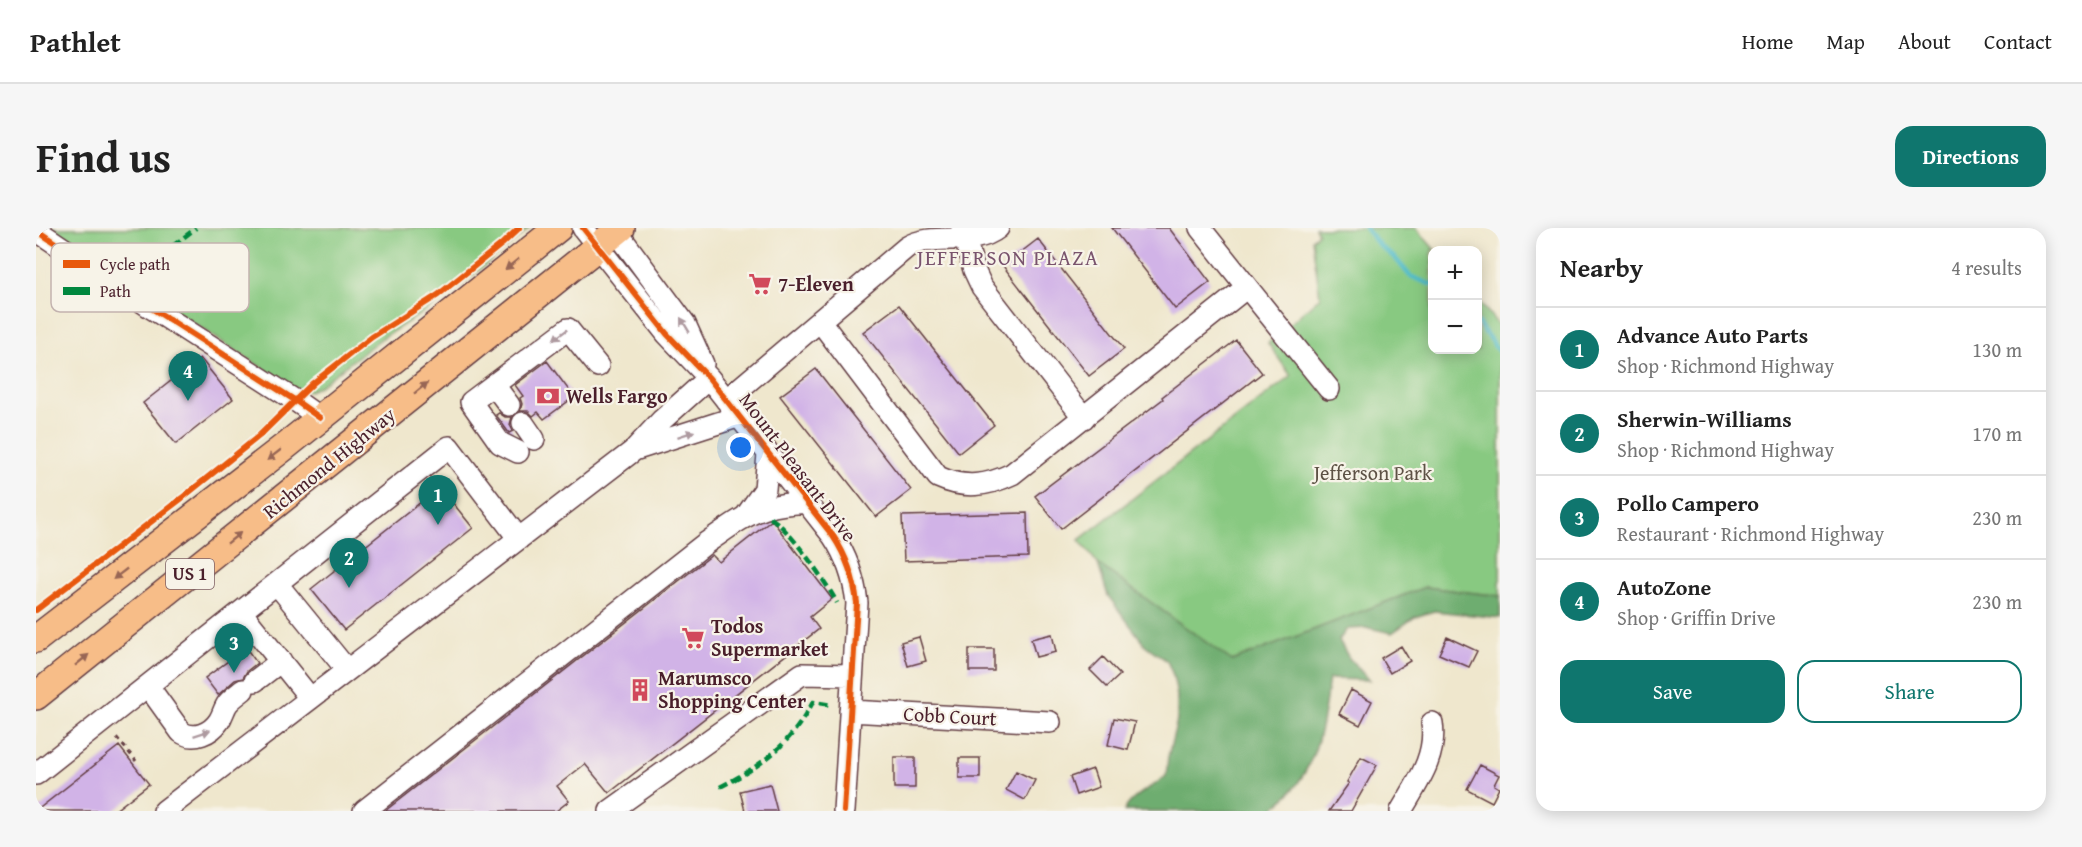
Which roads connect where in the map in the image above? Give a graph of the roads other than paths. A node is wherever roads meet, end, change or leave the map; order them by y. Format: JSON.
{"nodes":[{"id":1,"x":558,"y":228,"type":"edge"},
{"id":2,"x":998,"y":228,"type":"edge"},
{"id":3,"x":1200,"y":228,"type":"edge"},
{"id":4,"x":36,"y":230,"type":"edge"},
{"id":5,"x":606,"y":232,"type":"edge"},
{"id":6,"x":964,"y":233,"type":"edge"},
{"id":7,"x":55,"y":243,"type":"edge"},
{"id":8,"x":1246,"y":287,"type":"junction"},
{"id":9,"x":158,"y":312,"type":"edge"},
{"id":10,"x":820,"y":321,"type":"junction"},
{"id":11,"x":598,"y":366,"type":"dead end"},
{"id":12,"x":709,"y":378,"type":"junction"},
{"id":13,"x":494,"y":385,"type":"junction"},
{"id":14,"x":1329,"y":389,"type":"dead end"},
{"id":15,"x":726,"y":400,"type":"junction"},
{"id":16,"x":509,"y":405,"type":"dead end"},
{"id":17,"x":740,"y":416,"type":"junction"},
{"id":18,"x":320,"y":418,"type":"junction"},
{"id":19,"x":1084,"y":418,"type":"junction"},
{"id":20,"x":525,"y":438,"type":"dead end"},
{"id":21,"x":633,"y":451,"type":"junction"},
{"id":22,"x":768,"y":454,"type":"junction"},
{"id":23,"x":805,"y":502,"type":"junction"},
{"id":24,"x":746,"y":516,"type":"junction"},
{"id":25,"x":519,"y":539,"type":"junction"},
{"id":26,"x":277,"y":584,"type":"junction"},
{"id":27,"x":241,"y":612,"type":"junction"},
{"id":28,"x":36,"y":639,"type":"edge"},
{"id":29,"x":281,"y":661,"type":"junction"},
{"id":30,"x":347,"y":670,"type":"junction"},
{"id":31,"x":852,"y":675,"type":"junction"},
{"id":32,"x":148,"y":686,"type":"junction"},
{"id":33,"x":36,"y":696,"type":"edge"},
{"id":34,"x":310,"y":698,"type":"junction"},
{"id":35,"x":850,"y":711,"type":"junction"},
{"id":36,"x":1050,"y":722,"type":"dead end"},
{"id":37,"x":1432,"y":723,"type":"dead end"},
{"id":38,"x":36,"y":774,"type":"edge"},
{"id":39,"x":164,"y":811,"type":"edge"},
{"id":40,"x":364,"y":811,"type":"edge"},
{"id":41,"x":610,"y":811,"type":"edge"},
{"id":42,"x":844,"y":811,"type":"edge"},
{"id":43,"x":1401,"y":811,"type":"edge"}],
"edges":[{"from":1,"to":18,"type":"main road","name":"Richmond Highway","number":"US 1","one_way":true},
{"from":2,"to":6,"type":"street"},
{"from":3,"to":8,"type":"street"},
{"from":4,"to":7,"type":"street"},
{"from":5,"to":12,"type":"street","name":"Mount Pleasant Drive"},
{"from":33,"to":5,"type":"main road","name":"Richmond Highway","number":"US 1","one_way":true},
{"from":6,"to":10,"type":"street"},
{"from":6,"to":19,"type":"street"},
{"from":8,"to":14,"type":"street"},
{"from":8,"to":19,"type":"street"},
{"from":9,"to":18,"type":"street"},
{"from":10,"to":15,"type":"street"},
{"from":10,"to":19,"type":"street"},
{"from":11,"to":13,"type":"street","one_way":true},
{"from":12,"to":15,"type":"street","name":"Mount Pleasant Drive"},
{"from":12,"to":21,"type":"street"},
{"from":13,"to":16,"type":"street"},
{"from":13,"to":20,"type":"street"},
{"from":15,"to":17,"type":"street","name":"Mount Pleasant Drive"},
{"from":21,"to":17,"type":"street","one_way":true},
{"from":17,"to":22,"type":"street","name":"Mount Pleasant Drive"},
{"from":18,"to":28,"type":"main road","name":"Richmond Highway","number":"US 1","one_way":true},
{"from":21,"to":25,"type":"street"},
{"from":22,"to":23,"type":"street","name":"Mount Pleasant Drive"},
{"from":22,"to":24,"type":"street"},
{"from":23,"to":24,"type":"street"},
{"from":23,"to":31,"type":"street","name":"Mount Pleasant Drive"},
{"from":24,"to":40,"type":"street"},
{"from":25,"to":26,"type":"street"},
{"from":25,"to":30,"type":"street"},
{"from":26,"to":27,"type":"street"},
{"from":26,"to":30,"type":"street"},
{"from":27,"to":29,"type":"street"},
{"from":27,"to":32,"type":"street"},
{"from":32,"to":29,"type":"street","one_way":true},
{"from":29,"to":34,"type":"street"},
{"from":30,"to":34,"type":"street"},
{"from":31,"to":35,"type":"street","name":"Mount Pleasant Drive"},
{"from":31,"to":41,"type":"street"},
{"from":32,"to":38,"type":"street"},
{"from":34,"to":39,"type":"street"},
{"from":35,"to":36,"type":"street","name":"Cobb Court"},
{"from":35,"to":42,"type":"street","name":"Mount Pleasant Drive"},
{"from":37,"to":43,"type":"street"}]}
